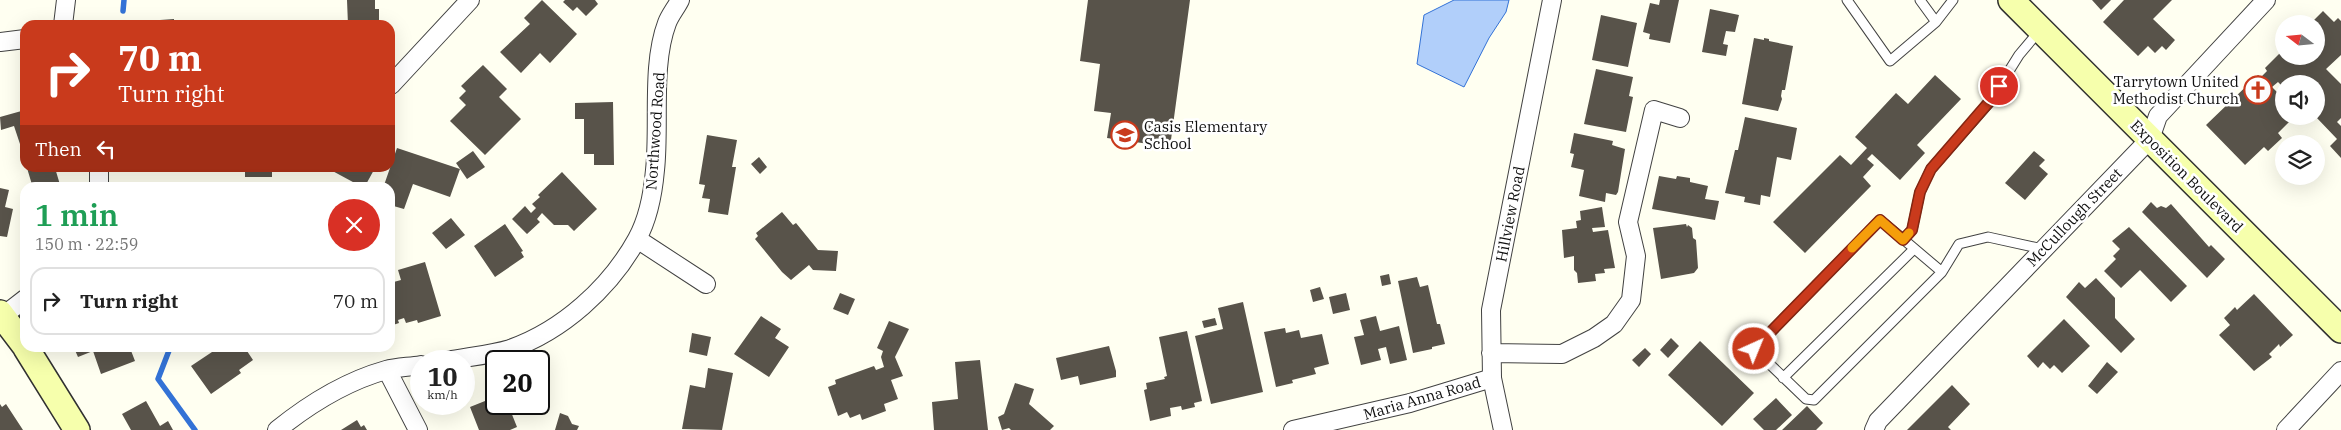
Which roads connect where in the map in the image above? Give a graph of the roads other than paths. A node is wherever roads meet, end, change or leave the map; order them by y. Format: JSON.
{"nodes":[{"id":1,"x":66,"y":0,"type":"edge"},
{"id":2,"x":470,"y":0,"type":"edge"},
{"id":3,"x":680,"y":0,"type":"edge"},
{"id":4,"x":1552,"y":0,"type":"edge"},
{"id":5,"x":1847,"y":0,"type":"edge"},
{"id":6,"x":1920,"y":0,"type":"edge"},
{"id":7,"x":1953,"y":0,"type":"edge"},
{"id":8,"x":2011,"y":0,"type":"edge"},
{"id":9,"x":2266,"y":0,"type":"edge"},
{"id":10,"x":64,"y":20,"type":"edge"},
{"id":11,"x":1936,"y":22,"type":"junction"},
{"id":12,"x":2040,"y":30,"type":"junction"},
{"id":13,"x":20,"y":40,"type":"edge"},
{"id":14,"x":0,"y":42,"type":"edge"},
{"id":15,"x":395,"y":81,"type":"edge"},
{"id":16,"x":1680,"y":118,"type":"dead end"},
{"id":17,"x":2150,"y":139,"type":"junction"},
{"id":18,"x":637,"y":238,"type":"junction"},
{"id":19,"x":1903,"y":240,"type":"junction"},
{"id":20,"x":1914,"y":249,"type":"junction"},
{"id":21,"x":2044,"y":249,"type":"junction"},
{"id":22,"x":1942,"y":272,"type":"junction"},
{"id":23,"x":706,"y":284,"type":"dead end"},
{"id":24,"x":20,"y":301,"type":"edge"},
{"id":25,"x":1,"y":314,"type":"edge"},
{"id":26,"x":2341,"y":330,"type":"edge"},
{"id":27,"x":20,"y":340,"type":"edge"},
{"id":28,"x":28,"y":352,"type":"edge"},
{"id":29,"x":1491,"y":353,"type":"junction"},
{"id":30,"x":475,"y":356,"type":"edge"},
{"id":31,"x":410,"y":367,"type":"edge"},
{"id":32,"x":387,"y":370,"type":"junction"},
{"id":33,"x":2341,"y":371,"type":"edge"},
{"id":34,"x":1492,"y":378,"type":"junction"},
{"id":35,"x":1783,"y":378,"type":"junction"},
{"id":36,"x":77,"y":430,"type":"edge"},
{"id":37,"x":277,"y":430,"type":"edge"},
{"id":38,"x":418,"y":430,"type":"edge"},
{"id":39,"x":1293,"y":430,"type":"edge"},
{"id":40,"x":1503,"y":430,"type":"edge"},
{"id":41,"x":1874,"y":430,"type":"edge"},
{"id":42,"x":2286,"y":430,"type":"edge"}],
"edges":[{"from":1,"to":10,"type":"street"},
{"from":2,"to":15,"type":"street"},
{"from":3,"to":18,"type":"street","name":"Northwood Road"},
{"from":4,"to":29,"type":"street","name":"Hillview Road"},
{"from":5,"to":11,"type":"lane"},
{"from":6,"to":11,"type":"lane"},
{"from":7,"to":11,"type":"lane"},
{"from":8,"to":12,"type":"street","name":"Exposition Boulevard"},
{"from":9,"to":17,"type":"street","name":"McCullough Street"},
{"from":12,"to":17,"type":"street","name":"Exposition Boulevard"},
{"from":12,"to":19,"type":"lane"},
{"from":13,"to":14,"type":"street"},
{"from":16,"to":29,"type":"street"},
{"from":17,"to":21,"type":"street","name":"McCullough Street"},
{"from":17,"to":26,"type":"street","name":"Exposition Boulevard"},
{"from":18,"to":23,"type":"street"},
{"from":18,"to":30,"type":"street","name":"Northwood Road"},
{"from":19,"to":20,"type":"lane"},
{"from":19,"to":35,"type":"lane"},
{"from":20,"to":22,"type":"lane"},
{"from":20,"to":35,"type":"lane"},
{"from":21,"to":22,"type":"lane"},
{"from":21,"to":41,"type":"street","name":"McCullough Street"},
{"from":22,"to":35,"type":"lane"},
{"from":24,"to":25,"type":"street"},
{"from":25,"to":27,"type":"street"},
{"from":28,"to":36,"type":"street"},
{"from":29,"to":34,"type":"street","name":"Hillview Road"},
{"from":31,"to":32,"type":"street"},
{"from":32,"to":37,"type":"street"},
{"from":32,"to":38,"type":"street"},
{"from":33,"to":42,"type":"street"},
{"from":34,"to":39,"type":"street","name":"Maria Anna Road"},
{"from":34,"to":40,"type":"street","name":"Hillview Road"}]}
